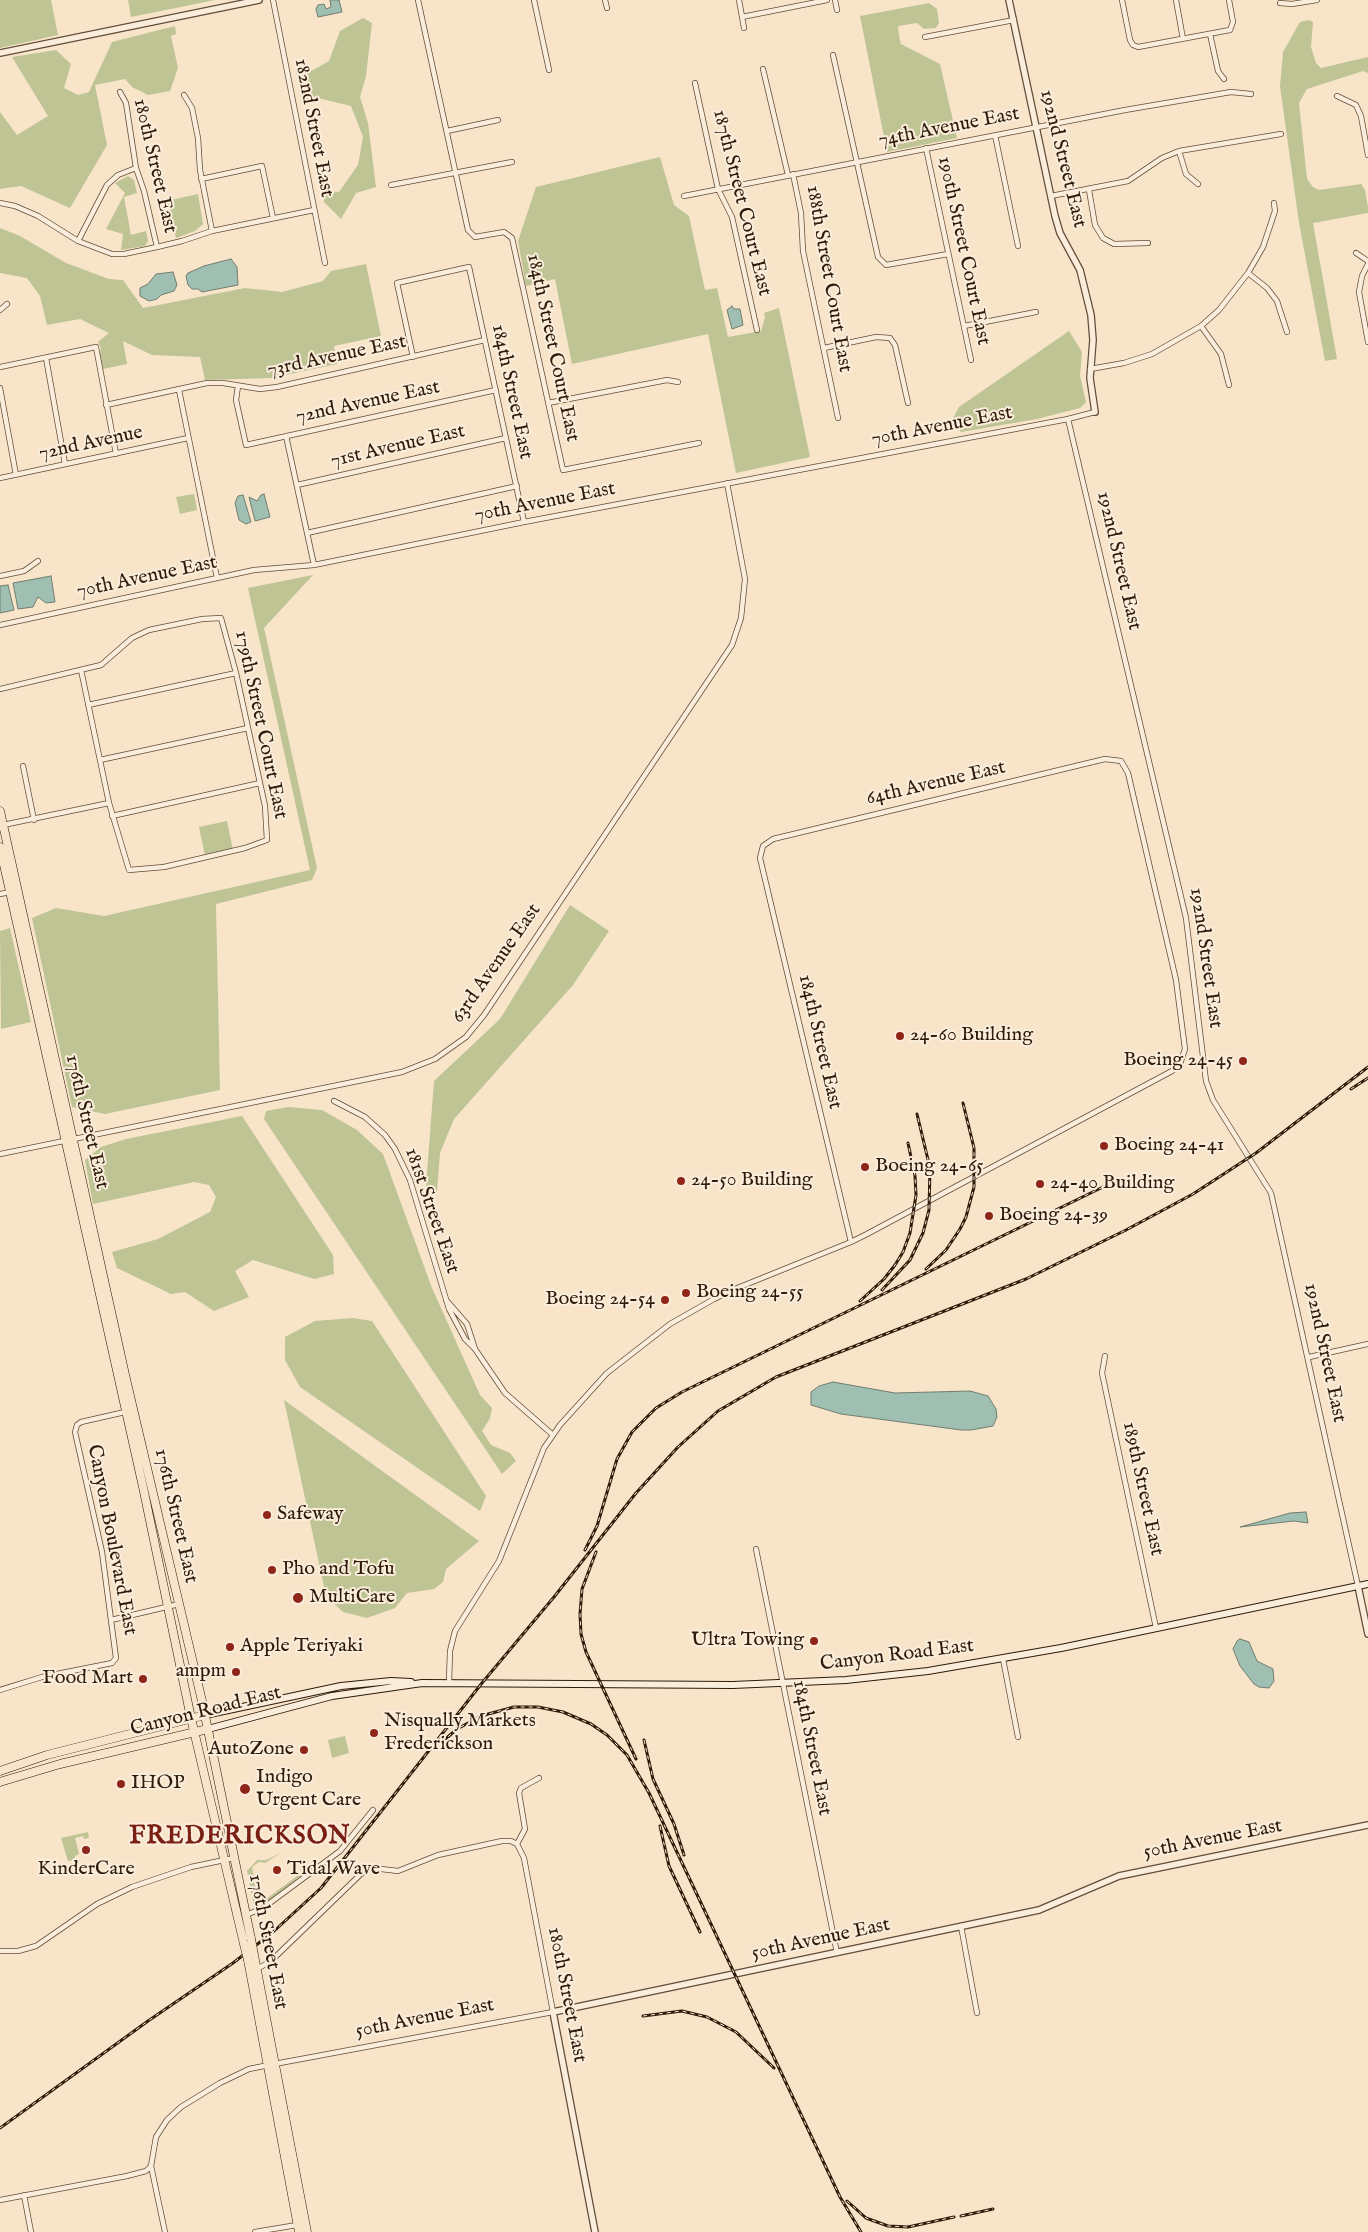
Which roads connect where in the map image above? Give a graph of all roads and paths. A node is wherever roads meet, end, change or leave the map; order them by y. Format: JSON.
{"nodes":[{"id":1,"x":259,"y":0,"type":"edge"},
{"id":2,"x":273,"y":0,"type":"edge"},
{"id":3,"x":418,"y":0,"type":"edge"},
{"id":4,"x":534,"y":0,"type":"edge"},
{"id":5,"x":605,"y":0,"type":"edge"},
{"id":6,"x":739,"y":0,"type":"edge"},
{"id":7,"x":827,"y":0,"type":"edge"},
{"id":8,"x":835,"y":0,"type":"edge"},
{"id":9,"x":1010,"y":0,"type":"edge"},
{"id":10,"x":1122,"y":0,"type":"edge"},
{"id":11,"x":1176,"y":0,"type":"edge"},
{"id":12,"x":1229,"y":0,"type":"edge"},
{"id":13,"x":1317,"y":0,"type":"edge"},
{"id":14,"x":1280,"y":2,"type":"dead end"},
{"id":15,"x":607,"y":8,"type":"dead end"},
{"id":16,"x":837,"y":10,"type":"dead end"},
{"id":17,"x":742,"y":17,"type":"junction"},
{"id":18,"x":1014,"y":20,"type":"junction"},
{"id":19,"x":744,"y":28,"type":"dead end"},
{"id":20,"x":1210,"y":34,"type":"junction"},
{"id":21,"x":925,"y":36,"type":"dead end"},
{"id":22,"x":1184,"y":39,"type":"junction"},
{"id":23,"x":0,"y":53,"type":"edge"},
{"id":24,"x":833,"y":55,"type":"dead end"},
{"id":25,"x":763,"y":69,"type":"dead end"},
{"id":26,"x":549,"y":70,"type":"dead end"},
{"id":27,"x":1224,"y":79,"type":"dead end"},
{"id":28,"x":695,"y":83,"type":"dead end"},
{"id":29,"x":120,"y":92,"type":"dead end"},
{"id":30,"x":184,"y":94,"type":"dead end"},
{"id":31,"x":1251,"y":94,"type":"dead end"},
{"id":32,"x":1338,"y":96,"type":"dead end"},
{"id":33,"x":498,"y":120,"type":"dead end"},
{"id":34,"x":1036,"y":126,"type":"junction"},
{"id":35,"x":447,"y":131,"type":"junction"},
{"id":36,"x":1281,"y":134,"type":"dead end"},
{"id":37,"x":995,"y":135,"type":"junction"},
{"id":38,"x":1367,"y":140,"type":"edge"},
{"id":39,"x":926,"y":148,"type":"junction"},
{"id":40,"x":1179,"y":151,"type":"junction"},
{"id":41,"x":1368,"y":155,"type":"edge"},
{"id":42,"x":512,"y":162,"type":"dead end"},
{"id":43,"x":857,"y":162,"type":"junction"},
{"id":44,"x":136,"y":168,"type":"junction"},
{"id":45,"x":456,"y":174,"type":"junction"},
{"id":46,"x":791,"y":175,"type":"junction"},
{"id":47,"x":201,"y":179,"type":"junction"},
{"id":48,"x":1198,"y":184,"type":"dead end"},
{"id":49,"x":391,"y":185,"type":"dead end"},
{"id":50,"x":718,"y":190,"type":"junction"},
{"id":51,"x":1089,"y":190,"type":"junction"},
{"id":52,"x":684,"y":196,"type":"dead end"},
{"id":53,"x":1050,"y":196,"type":"junction"},
{"id":54,"x":0,"y":203,"type":"edge"},
{"id":55,"x":1274,"y":203,"type":"dead end"},
{"id":56,"x":314,"y":210,"type":"junction"},
{"id":57,"x":273,"y":218,"type":"junction"},
{"id":58,"x":212,"y":230,"type":"junction"},
{"id":59,"x":78,"y":241,"type":"junction"},
{"id":60,"x":1148,"y":243,"type":"dead end"},
{"id":61,"x":1018,"y":246,"type":"dead end"},
{"id":62,"x":157,"y":247,"type":"junction"},
{"id":63,"x":1356,"y":253,"type":"dead end"},
{"id":64,"x":948,"y":254,"type":"junction"},
{"id":65,"x":324,"y":262,"type":"dead end"},
{"id":66,"x":1368,"y":263,"type":"edge"},
{"id":67,"x":1248,"y":273,"type":"junction"},
{"id":68,"x":7,"y":304,"type":"dead end"},
{"id":69,"x":0,"y":310,"type":"edge"},
{"id":70,"x":1368,"y":310,"type":"edge"},
{"id":71,"x":1362,"y":311,"type":"junction"},
{"id":72,"x":1036,"y":312,"type":"dead end"},
{"id":73,"x":964,"y":326,"type":"junction"},
{"id":74,"x":1200,"y":326,"type":"junction"},
{"id":75,"x":757,"y":330,"type":"dead end"},
{"id":76,"x":1287,"y":332,"type":"dead end"},
{"id":77,"x":485,"y":340,"type":"junction"},
{"id":78,"x":1368,"y":342,"type":"edge"},
{"id":79,"x":824,"y":348,"type":"junction"},
{"id":80,"x":413,"y":356,"type":"junction"},
{"id":81,"x":46,"y":358,"type":"junction"},
{"id":82,"x":971,"y":360,"type":"dead end"},
{"id":83,"x":0,"y":367,"type":"edge"},
{"id":84,"x":1090,"y":369,"type":"junction"},
{"id":85,"x":678,"y":382,"type":"dead end"},
{"id":86,"x":1229,"y":385,"type":"dead end"},
{"id":87,"x":238,"y":386,"type":"junction"},
{"id":88,"x":0,"y":388,"type":"edge"},
{"id":89,"x":179,"y":390,"type":"junction"},
{"id":90,"x":496,"y":390,"type":"junction"},
{"id":91,"x":548,"y":403,"type":"junction"},
{"id":92,"x":908,"y":404,"type":"dead end"},
{"id":93,"x":106,"y":405,"type":"junction"},
{"id":94,"x":1095,"y":412,"type":"joint"},
{"id":95,"x":838,"y":418,"type":"dead end"},
{"id":96,"x":1068,"y":420,"type":"junction"},
{"id":97,"x":286,"y":436,"type":"junction"},
{"id":98,"x":188,"y":438,"type":"junction"},
{"id":99,"x":506,"y":438,"type":"junction"},
{"id":100,"x":699,"y":443,"type":"dead end"},
{"id":101,"x":116,"y":454,"type":"junction"},
{"id":102,"x":65,"y":464,"type":"junction"},
{"id":103,"x":16,"y":475,"type":"junction"},
{"id":104,"x":0,"y":478,"type":"edge"},
{"id":105,"x":728,"y":483,"type":"junction"},
{"id":106,"x":297,"y":485,"type":"junction"},
{"id":107,"x":517,"y":486,"type":"junction"},
{"id":108,"x":524,"y":522,"type":"junction"},
{"id":109,"x":307,"y":533,"type":"junction"},
{"id":110,"x":38,"y":561,"type":"dead end"},
{"id":111,"x":314,"y":565,"type":"junction"},
{"id":112,"x":0,"y":576,"type":"edge"},
{"id":113,"x":217,"y":578,"type":"junction"},
{"id":114,"x":0,"y":625,"type":"edge"},
{"id":115,"x":81,"y":670,"type":"junction"},
{"id":116,"x":236,"y":673,"type":"junction"},
{"id":117,"x":0,"y":689,"type":"edge"},
{"id":118,"x":88,"y":705,"type":"junction"},
{"id":119,"x":248,"y":728,"type":"junction"},
{"id":120,"x":100,"y":760,"type":"junction"},
{"id":121,"x":23,"y":766,"type":"dead end"},
{"id":122,"x":260,"y":784,"type":"junction"},
{"id":123,"x":109,"y":803,"type":"junction"},
{"id":124,"x":0,"y":810,"type":"edge"},
{"id":125,"x":112,"y":816,"type":"junction"},
{"id":126,"x":34,"y":820,"type":"junction"},
{"id":127,"x":3,"y":825,"type":"junction"},
{"id":128,"x":0,"y":847,"type":"edge"},
{"id":129,"x":762,"y":848,"type":"joint"},
{"id":130,"x":10,"y":892,"type":"junction"},
{"id":131,"x":0,"y":894,"type":"edge"},
{"id":132,"x":17,"y":924,"type":"junction"},
{"id":133,"x":31,"y":952,"type":"junction"},
{"id":134,"x":334,"y":1101,"type":"dead end"},
{"id":135,"x":73,"y":1139,"type":"junction"},
{"id":136,"x":64,"y":1141,"type":"junction"},
{"id":137,"x":0,"y":1154,"type":"edge"},
{"id":138,"x":80,"y":1212,"type":"junction"},
{"id":139,"x":95,"y":1240,"type":"junction"},
{"id":140,"x":851,"y":1242,"type":"junction"},
{"id":141,"x":446,"y":1300,"type":"junction"},
{"id":142,"x":1368,"y":1344,"type":"edge"},
{"id":143,"x":475,"y":1349,"type":"junction"},
{"id":144,"x":1105,"y":1356,"type":"dead end"},
{"id":145,"x":1309,"y":1357,"type":"junction"},
{"id":146,"x":118,"y":1381,"type":"junction"},
{"id":147,"x":125,"y":1412,"type":"junction"},
{"id":148,"x":134,"y":1416,"type":"junction"},
{"id":149,"x":553,"y":1434,"type":"junction"},
{"id":150,"x":756,"y":1549,"type":"dead end"},
{"id":151,"x":1368,"y":1584,"type":"edge"},
{"id":152,"x":1358,"y":1586,"type":"junction"},
{"id":153,"x":179,"y":1604,"type":"junction"},
{"id":154,"x":169,"y":1607,"type":"junction"},
{"id":155,"x":112,"y":1620,"type":"junction"},
{"id":156,"x":1156,"y":1628,"type":"junction"},
{"id":157,"x":1368,"y":1634,"type":"edge"},
{"id":158,"x":1003,"y":1659,"type":"junction"},
{"id":159,"x":449,"y":1682,"type":"junction"},
{"id":160,"x":422,"y":1683,"type":"junction"},
{"id":161,"x":784,"y":1683,"type":"junction"},
{"id":162,"x":0,"y":1690,"type":"edge"},
{"id":163,"x":205,"y":1715,"type":"junction"},
{"id":164,"x":191,"y":1718,"type":"junction"},
{"id":165,"x":208,"y":1729,"type":"junction"},
{"id":166,"x":194,"y":1732,"type":"junction"},
{"id":167,"x":1018,"y":1737,"type":"dead end"},
{"id":168,"x":0,"y":1771,"type":"edge"},
{"id":169,"x":539,"y":1778,"type":"dead end"},
{"id":170,"x":0,"y":1782,"type":"edge"},
{"id":171,"x":373,"y":1810,"type":"dead end"},
{"id":172,"x":1368,"y":1825,"type":"edge"},
{"id":173,"x":517,"y":1844,"type":"junction"},
{"id":174,"x":234,"y":1858,"type":"junction"},
{"id":175,"x":224,"y":1860,"type":"junction"},
{"id":176,"x":246,"y":1915,"type":"junction"},
{"id":177,"x":961,"y":1926,"type":"junction"},
{"id":178,"x":248,"y":1942,"type":"junction"},
{"id":179,"x":0,"y":1951,"type":"edge"},
{"id":180,"x":837,"y":1954,"type":"junction"},
{"id":181,"x":251,"y":1957,"type":"junction"},
{"id":182,"x":257,"y":1969,"type":"junction"},
{"id":183,"x":553,"y":2012,"type":"junction"},
{"id":184,"x":977,"y":2013,"type":"dead end"},
{"id":185,"x":272,"y":2064,"type":"junction"},
{"id":186,"x":151,"y":2166,"type":"junction"},
{"id":187,"x":24,"y":2195,"type":"junction"},
{"id":188,"x":0,"y":2200,"type":"edge"},
{"id":189,"x":298,"y":2228,"type":"edge"},
{"id":190,"x":30,"y":2232,"type":"edge"},
{"id":191,"x":166,"y":2232,"type":"edge"},
{"id":192,"x":255,"y":2232,"type":"edge"},
{"id":193,"x":306,"y":2232,"type":"edge"},
{"id":194,"x":596,"y":2232,"type":"edge"}],
"edges":[{"from":1,"to":23,"type":"street"},
{"from":2,"to":56,"type":"street","name":"182nd Street East"},
{"from":3,"to":35,"type":"street"},
{"from":4,"to":26,"type":"street"},
{"from":5,"to":15,"type":"street"},
{"from":6,"to":17,"type":"street"},
{"from":7,"to":17,"type":"street"},
{"from":8,"to":16,"type":"street"},
{"from":9,"to":18,"type":"street","name":"192nd Street East"},
{"from":10,"to":22,"type":"street"},
{"from":11,"to":22,"type":"street"},
{"from":12,"to":20,"type":"street"},
{"from":13,"to":14,"type":"street"},
{"from":17,"to":19,"type":"street"},
{"from":18,"to":21,"type":"street"},
{"from":18,"to":34,"type":"street","name":"192nd Street East"},
{"from":20,"to":22,"type":"street"},
{"from":20,"to":27,"type":"street"},
{"from":24,"to":43,"type":"street"},
{"from":25,"to":46,"type":"street","name":"188th Street Court East"},
{"from":28,"to":50,"type":"street","name":"187th Street Court East"},
{"from":29,"to":44,"type":"street","name":"180th Street East"},
{"from":30,"to":47,"type":"street"},
{"from":31,"to":34,"type":"street","name":"74th Avenue East"},
{"from":32,"to":38,"type":"street"},
{"from":33,"to":35,"type":"street"},
{"from":34,"to":37,"type":"street","name":"74th Avenue East"},
{"from":34,"to":53,"type":"street","name":"192nd Street East"},
{"from":35,"to":45,"type":"street"},
{"from":36,"to":40,"type":"street"},
{"from":37,"to":39,"type":"street","name":"74th Avenue East"},
{"from":37,"to":61,"type":"street"},
{"from":38,"to":41,"type":"street"},
{"from":39,"to":43,"type":"street","name":"74th Avenue East"},
{"from":39,"to":64,"type":"street","name":"190th Street Court East"},
{"from":40,"to":48,"type":"street"},
{"from":40,"to":51,"type":"street"},
{"from":42,"to":45,"type":"street"},
{"from":43,"to":46,"type":"street","name":"74th Avenue East"},
{"from":43,"to":64,"type":"street"},
{"from":44,"to":59,"type":"street"},
{"from":44,"to":62,"type":"street","name":"180th Street East"},
{"from":45,"to":49,"type":"street"},
{"from":45,"to":91,"type":"street","name":"184th Street Court East"},
{"from":46,"to":50,"type":"street","name":"74th Avenue East"},
{"from":46,"to":79,"type":"street","name":"188th Street Court East"},
{"from":47,"to":57,"type":"street"},
{"from":47,"to":58,"type":"street"},
{"from":50,"to":52,"type":"street","name":"74th Avenue East"},
{"from":50,"to":75,"type":"street","name":"187th Street Court East"},
{"from":51,"to":53,"type":"street"},
{"from":51,"to":60,"type":"street"},
{"from":53,"to":84,"type":"street","name":"192nd Street East"},
{"from":54,"to":59,"type":"street"},
{"from":55,"to":67,"type":"street"},
{"from":56,"to":57,"type":"street"},
{"from":56,"to":65,"type":"street","name":"182nd Street East"},
{"from":57,"to":58,"type":"street"},
{"from":58,"to":62,"type":"street"},
{"from":59,"to":62,"type":"street"},
{"from":63,"to":66,"type":"street"},
{"from":64,"to":73,"type":"street","name":"190th Street Court East"},
{"from":66,"to":71,"type":"street"},
{"from":67,"to":74,"type":"street"},
{"from":67,"to":76,"type":"street"},
{"from":68,"to":69,"type":"street"},
{"from":70,"to":71,"type":"street"},
{"from":71,"to":78,"type":"street"},
{"from":72,"to":73,"type":"street"},
{"from":73,"to":82,"type":"street","name":"190th Street Court East"},
{"from":74,"to":84,"type":"street"},
{"from":74,"to":86,"type":"street"},
{"from":77,"to":80,"type":"street","name":"73rd Avenue East"},
{"from":77,"to":80,"type":"street","name":"184th Street East"},
{"from":77,"to":90,"type":"street","name":"184th Street East"},
{"from":79,"to":92,"type":"street"},
{"from":79,"to":95,"type":"street","name":"188th Street Court East"},
{"from":80,"to":87,"type":"street","name":"73rd Avenue East"},
{"from":81,"to":83,"type":"street"},
{"from":81,"to":93,"type":"street"},
{"from":81,"to":102,"type":"street"},
{"from":84,"to":94,"type":"street","name":"192nd Street East"},
{"from":85,"to":91,"type":"street"},
{"from":87,"to":89,"type":"street","name":"73rd Avenue East"},
{"from":87,"to":97,"type":"street","name":"72nd Avenue East"},
{"from":88,"to":103,"type":"street"},
{"from":89,"to":93,"type":"street","name":"73rd Avenue East"},
{"from":89,"to":98,"type":"street"},
{"from":90,"to":97,"type":"street","name":"72nd Avenue East"},
{"from":90,"to":99,"type":"street","name":"184th Street East"},
{"from":91,"to":100,"type":"street","name":"184th Street Court East"},
{"from":93,"to":101,"type":"street"},
{"from":94,"to":96,"type":"street","name":"70th Avenue East"},
{"from":96,"to":105,"type":"street","name":"70th Avenue East"},
{"from":96,"to":145,"type":"street","name":"192nd Street East"},
{"from":97,"to":106,"type":"street"},
{"from":98,"to":101,"type":"street","name":"72nd Avenue"},
{"from":98,"to":113,"type":"street"},
{"from":99,"to":106,"type":"street","name":"71st Avenue East"},
{"from":99,"to":107,"type":"street","name":"184th Street East"},
{"from":101,"to":102,"type":"street","name":"72nd Avenue"},
{"from":102,"to":103,"type":"street","name":"72nd Avenue"},
{"from":103,"to":104,"type":"street","name":"72nd Avenue"},
{"from":105,"to":108,"type":"street","name":"70th Avenue East"},
{"from":105,"to":135,"type":"street","name":"63rd Avenue East"},
{"from":106,"to":109,"type":"street"},
{"from":107,"to":108,"type":"street","name":"184th Street East"},
{"from":107,"to":109,"type":"street"},
{"from":108,"to":111,"type":"street","name":"70th Avenue East"},
{"from":109,"to":111,"type":"street"},
{"from":110,"to":112,"type":"street"},
{"from":111,"to":113,"type":"street","name":"70th Avenue East"},
{"from":113,"to":114,"type":"street","name":"70th Avenue East"},
{"from":115,"to":116,"type":"street","name":"179th Street Court East"},
{"from":115,"to":117,"type":"street"},
{"from":115,"to":118,"type":"street"},
{"from":116,"to":118,"type":"street"},
{"from":116,"to":119,"type":"street","name":"179th Street Court East"},
{"from":118,"to":120,"type":"street"},
{"from":119,"to":120,"type":"street"},
{"from":119,"to":122,"type":"street","name":"179th Street Court East"},
{"from":120,"to":123,"type":"street"},
{"from":121,"to":126,"type":"street"},
{"from":122,"to":125,"type":"street"},
{"from":122,"to":125,"type":"street","name":"179th Street Court East"},
{"from":123,"to":125,"type":"street"},
{"from":123,"to":126,"type":"street"},
{"from":124,"to":127,"type":"main road","name":"176th Street East"},
{"from":126,"to":127,"type":"street"},
{"from":127,"to":133,"type":"main road","name":"176th Street East"},
{"from":128,"to":130,"type":"main road","name":"176th Street East"},
{"from":129,"to":140,"type":"street","name":"184th Street East"},
{"from":129,"to":140,"type":"street","name":"64th Avenue East"},
{"from":130,"to":131,"type":"street"},
{"from":130,"to":132,"type":"main road","name":"176th Street East"},
{"from":132,"to":133,"type":"main road"},
{"from":132,"to":136,"type":"main road","name":"176th Street East"},
{"from":133,"to":135,"type":"main road","name":"176th Street East"},
{"from":134,"to":141,"type":"street","name":"181st Street East"},
{"from":135,"to":136,"type":"street","name":"63rd Avenue East"},
{"from":135,"to":139,"type":"main road","name":"176th Street East"},
{"from":136,"to":137,"type":"street","name":"63rd Avenue East"},
{"from":136,"to":138,"type":"main road","name":"176th Street East"},
{"from":138,"to":139,"type":"main road"},
{"from":138,"to":146,"type":"main road","name":"176th Street East"},
{"from":139,"to":148,"type":"main road","name":"176th Street East"},
{"from":140,"to":149,"type":"street"},
{"from":141,"to":143,"type":"street","name":"181st Street East"},
{"from":141,"to":143,"type":"street","name":"181st Street East"},
{"from":142,"to":145,"type":"street"},
{"from":143,"to":149,"type":"street","name":"181st Street East"},
{"from":144,"to":156,"type":"street","name":"189th Street East"},
{"from":145,"to":152,"type":"street","name":"192nd Street East"},
{"from":146,"to":147,"type":"main road","name":"176th Street East"},
{"from":146,"to":148,"type":"main road"},
{"from":147,"to":154,"type":"main road","name":"176th Street East"},
{"from":147,"to":155,"type":"street","name":"Canyon Boulevard East"},
{"from":148,"to":153,"type":"main road","name":"176th Street East"},
{"from":149,"to":159,"type":"street"},
{"from":150,"to":161,"type":"street","name":"184th Street East"},
{"from":151,"to":152,"type":"main road","name":"Canyon Road East"},
{"from":152,"to":156,"type":"main road","name":"Canyon Road East"},
{"from":152,"to":157,"type":"street","name":"192nd Street East"},
{"from":153,"to":154,"type":"street"},
{"from":153,"to":163,"type":"main road","name":"176th Street East"},
{"from":154,"to":155,"type":"street"},
{"from":154,"to":164,"type":"main road","name":"176th Street East"},
{"from":155,"to":162,"type":"street","name":"Canyon Boulevard East"},
{"from":156,"to":158,"type":"main road","name":"Canyon Road East"},
{"from":158,"to":161,"type":"main road","name":"Canyon Road East"},
{"from":158,"to":167,"type":"street"},
{"from":159,"to":160,"type":"main road","name":"Canyon Road East"},
{"from":159,"to":161,"type":"main road","name":"Canyon Road East"},
{"from":160,"to":163,"type":"main road","name":"Canyon Road East"},
{"from":160,"to":165,"type":"main road","name":"Canyon Road East"},
{"from":161,"to":180,"type":"street","name":"184th Street East"},
{"from":163,"to":164,"type":"main road","name":"Canyon Road East"},
{"from":163,"to":165,"type":"main road","name":"176th Street East"},
{"from":164,"to":166,"type":"main road","name":"176th Street East"},
{"from":164,"to":168,"type":"main road","name":"Canyon Road East"},
{"from":165,"to":166,"type":"main road","name":"Canyon Road East"},
{"from":165,"to":174,"type":"main road","name":"176th Street East"},
{"from":166,"to":170,"type":"main road","name":"Canyon Road East"},
{"from":166,"to":175,"type":"main road","name":"176th Street East"},
{"from":169,"to":173,"type":"street"},
{"from":171,"to":176,"type":"street"},
{"from":172,"to":177,"type":"street","name":"50th Avenue East"},
{"from":173,"to":182,"type":"street"},
{"from":173,"to":183,"type":"street","name":"180th Street East"},
{"from":174,"to":175,"type":"street"},
{"from":174,"to":176,"type":"main road","name":"176th Street East"},
{"from":175,"to":178,"type":"main road","name":"176th Street East"},
{"from":175,"to":179,"type":"street"},
{"from":176,"to":178,"type":"main road","name":"176th Street East"},
{"from":177,"to":180,"type":"street","name":"50th Avenue East"},
{"from":177,"to":184,"type":"street"},
{"from":178,"to":181,"type":"main road","name":"176th Street East","bridge":true},
{"from":180,"to":183,"type":"street","name":"50th Avenue East"},
{"from":181,"to":182,"type":"main road","name":"176th Street East"},
{"from":181,"to":185,"type":"main road","name":"176th Street East"},
{"from":182,"to":185,"type":"main road","name":"176th Street East"},
{"from":183,"to":185,"type":"street","name":"50th Avenue East"},
{"from":183,"to":194,"type":"street","name":"180th Street East"},
{"from":185,"to":186,"type":"street","name":"50th Avenue East"},
{"from":185,"to":189,"type":"main road","name":"176th Street East"},
{"from":185,"to":193,"type":"main road","name":"176th Street East"},
{"from":186,"to":187,"type":"street"},
{"from":186,"to":191,"type":"street"},
{"from":187,"to":188,"type":"street"},
{"from":187,"to":190,"type":"street"},
{"from":189,"to":192,"type":"street"}]}
